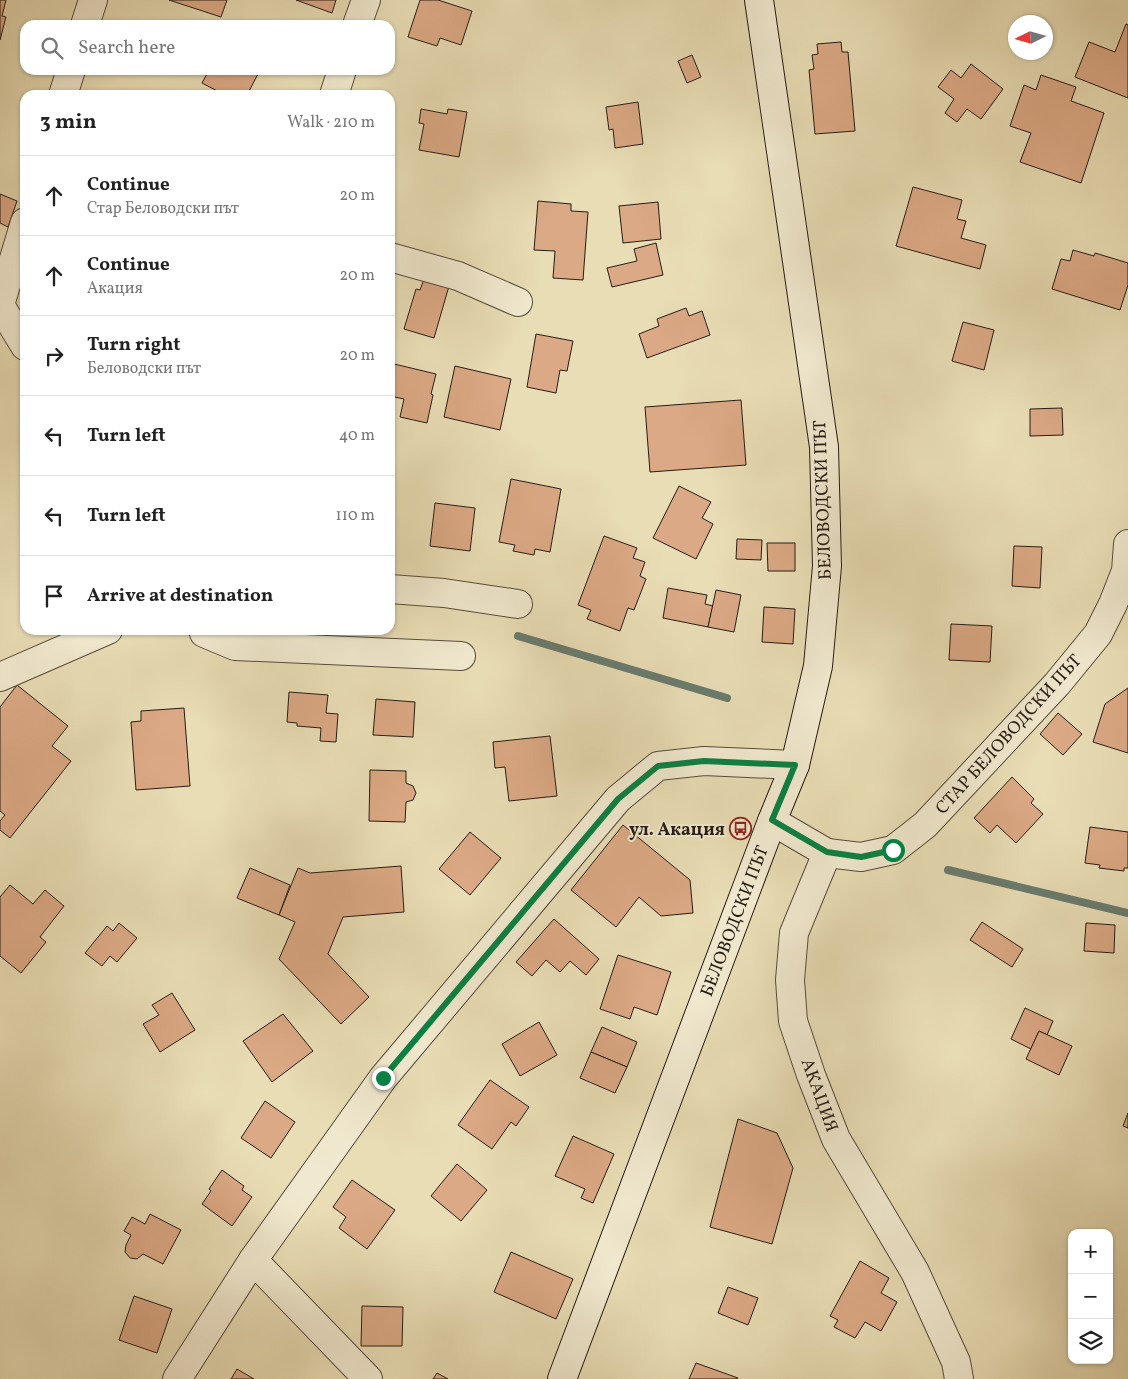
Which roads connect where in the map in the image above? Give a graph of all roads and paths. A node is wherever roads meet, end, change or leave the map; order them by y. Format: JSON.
{"nodes":[{"id":1,"x":93,"y":0,"type":"edge"},
{"id":2,"x":366,"y":0,"type":"edge"},
{"id":3,"x":759,"y":0,"type":"edge"},
{"id":4,"x":87,"y":20,"type":"edge"},
{"id":5,"x":359,"y":20,"type":"edge"},
{"id":6,"x":69,"y":75,"type":"edge"},
{"id":7,"x":340,"y":75,"type":"edge"},
{"id":8,"x":65,"y":90,"type":"edge"},
{"id":9,"x":336,"y":90,"type":"edge"},
{"id":10,"x":20,"y":239,"type":"edge"},
{"id":11,"x":395,"y":258,"type":"edge"},
{"id":12,"x":518,"y":302,"type":"dead end"},
{"id":13,"x":0,"y":305,"type":"edge"},
{"id":14,"x":20,"y":338,"type":"edge"},
{"id":15,"x":1128,"y":544,"type":"edge"},
{"id":16,"x":395,"y":589,"type":"edge"},
{"id":17,"x":518,"y":604,"type":"dead end"},
{"id":18,"x":97,"y":635,"type":"edge"},
{"id":19,"x":209,"y":635,"type":"edge"},
{"id":20,"x":461,"y":656,"type":"dead end"},
{"id":21,"x":0,"y":677,"type":"edge"},
{"id":22,"x":795,"y":765,"type":"junction"},
{"id":23,"x":772,"y":820,"type":"junction"},
{"id":24,"x":827,"y":852,"type":"junction"},
{"id":25,"x":253,"y":1260,"type":"junction"},
{"id":26,"x":177,"y":1379,"type":"edge"},
{"id":27,"x":368,"y":1379,"type":"edge"},
{"id":28,"x":562,"y":1379,"type":"edge"},
{"id":29,"x":959,"y":1379,"type":"edge"}],
"edges":[{"from":1,"to":4,"type":"street"},
{"from":2,"to":5,"type":"street"},
{"from":3,"to":22,"type":"street","name":"БЕЛОВОДСКИ ПЪТ"},
{"from":6,"to":8,"type":"street"},
{"from":7,"to":9,"type":"street"},
{"from":10,"to":13,"type":"street"},
{"from":11,"to":12,"type":"street"},
{"from":13,"to":14,"type":"street"},
{"from":15,"to":24,"type":"street","name":"СТАР БЕЛОВОДСКИ ПЪТ"},
{"from":16,"to":17,"type":"street"},
{"from":18,"to":21,"type":"street"},
{"from":19,"to":20,"type":"street"},
{"from":22,"to":23,"type":"street","name":"БЕЛОВОДСКИ ПЪТ"},
{"from":22,"to":25,"type":"street"},
{"from":23,"to":24,"type":"street"},
{"from":23,"to":28,"type":"street","name":"БЕЛОВОДСКИ ПЪТ"},
{"from":24,"to":29,"type":"street","name":"АКАЦИЯ"},
{"from":25,"to":26,"type":"street"},
{"from":25,"to":27,"type":"street"}]}
